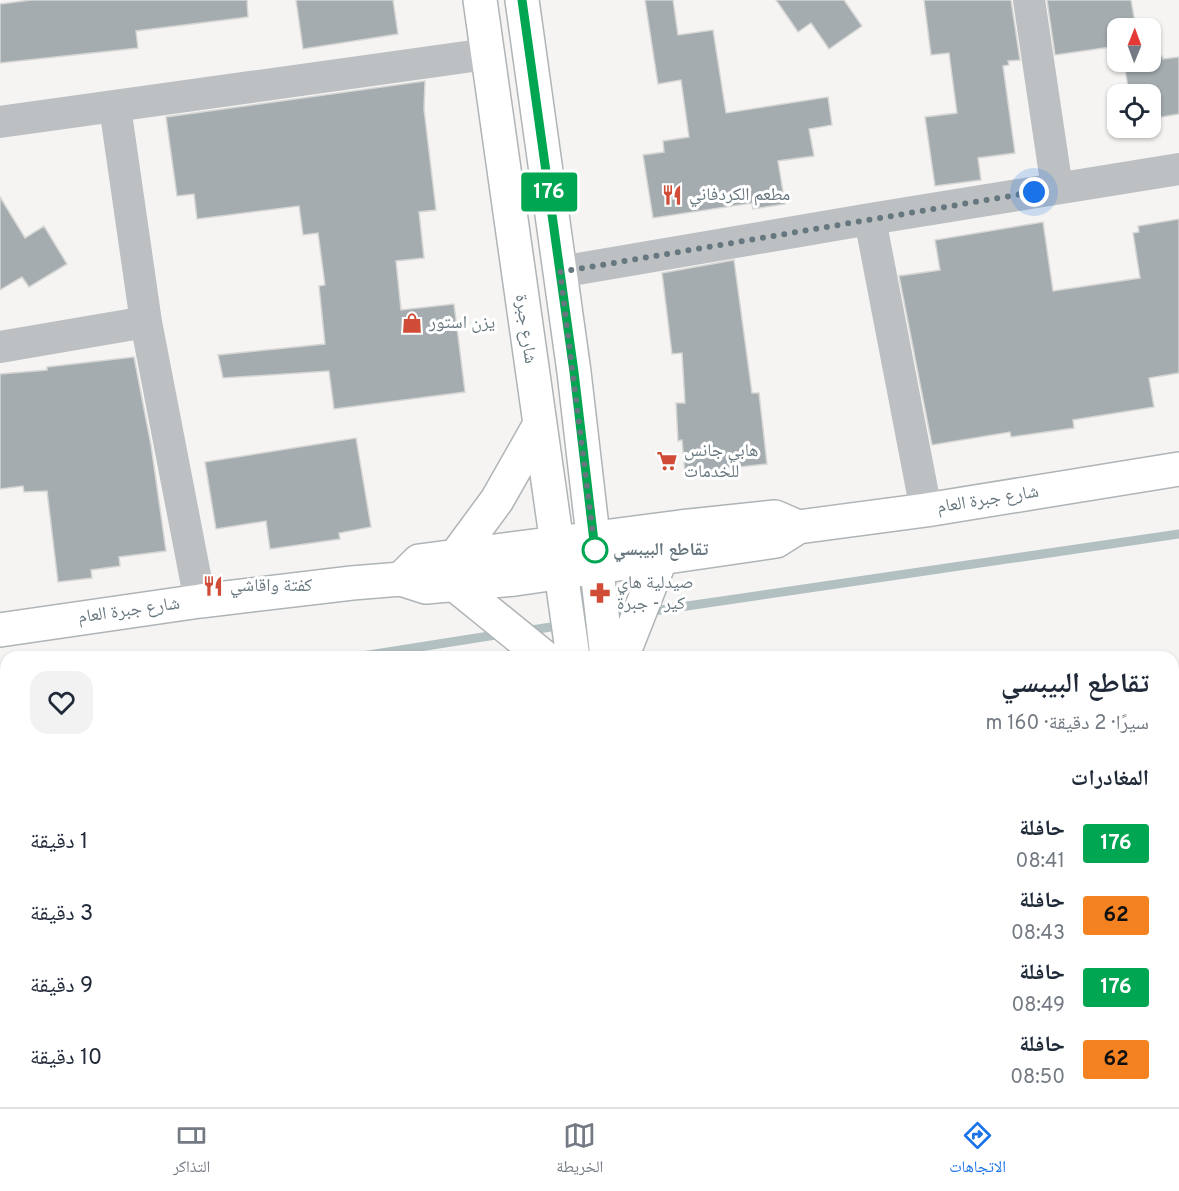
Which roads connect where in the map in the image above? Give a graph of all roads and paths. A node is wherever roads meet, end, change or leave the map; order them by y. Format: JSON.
{"nodes":[{"id":1,"x":480,"y":0,"type":"edge"},
{"id":2,"x":522,"y":0,"type":"edge"},
{"id":3,"x":1029,"y":0,"type":"edge"},
{"id":4,"x":487,"y":54,"type":"junction"},
{"id":5,"x":114,"y":107,"type":"junction"},
{"id":6,"x":0,"y":122,"type":"edge"},
{"id":7,"x":1179,"y":169,"type":"edge"},
{"id":8,"x":1058,"y":188,"type":"junction"},
{"id":9,"x":870,"y":219,"type":"junction"},
{"id":10,"x":560,"y":272,"type":"junction"},
{"id":11,"x":146,"y":322,"type":"junction"},
{"id":12,"x":0,"y":346,"type":"edge"},
{"id":13,"x":539,"y":426,"type":"junction"},
{"id":14,"x":1179,"y":470,"type":"edge"},
{"id":15,"x":926,"y":510,"type":"junction"},
{"id":16,"x":798,"y":527,"type":"junction"},
{"id":17,"x":595,"y":552,"type":"junction"},
{"id":18,"x":557,"y":558,"type":"junction"},
{"id":19,"x":661,"y":558,"type":"junction"},
{"id":20,"x":454,"y":570,"type":"junction"},
{"id":21,"x":200,"y":601,"type":"junction"},
{"id":22,"x":0,"y":630,"type":"edge"},
{"id":23,"x":538,"y":651,"type":"edge"},
{"id":24,"x":572,"y":651,"type":"edge"},
{"id":25,"x":606,"y":651,"type":"edge"},
{"id":26,"x":624,"y":651,"type":"edge"}],
"edges":[{"from":1,"to":4,"type":"main road","name":"شارع جبرة"},
{"from":2,"to":10,"type":"main road"},
{"from":3,"to":8,"type":"street"},
{"from":4,"to":5,"type":"street"},
{"from":4,"to":13,"type":"main road","name":"شارع جبرة"},
{"from":5,"to":6,"type":"street"},
{"from":5,"to":11,"type":"street"},
{"from":7,"to":8,"type":"street"},
{"from":8,"to":9,"type":"street"},
{"from":9,"to":10,"type":"street"},
{"from":9,"to":15,"type":"street"},
{"from":10,"to":17,"type":"main road"},
{"from":11,"to":12,"type":"street"},
{"from":11,"to":21,"type":"street"},
{"from":13,"to":18,"type":"main road","name":"شارع جبرة"},
{"from":13,"to":20,"type":"main road"},
{"from":14,"to":15,"type":"main road","name":"شارع جبرة العام"},
{"from":15,"to":16,"type":"main road","name":"شارع جبرة العام"},
{"from":16,"to":17,"type":"main road"},
{"from":16,"to":19,"type":"main road"},
{"from":17,"to":18,"type":"main road"},
{"from":17,"to":19,"type":"main road"},
{"from":17,"to":25,"type":"main road"},
{"from":18,"to":20,"type":"main road"},
{"from":18,"to":24,"type":"main road","name":"شارع جبرة"},
{"from":19,"to":26,"type":"main road"},
{"from":20,"to":21,"type":"main road","name":"شارع جبرة العام"},
{"from":20,"to":23,"type":"main road"},
{"from":21,"to":22,"type":"main road","name":"شارع جبرة العام"}]}
